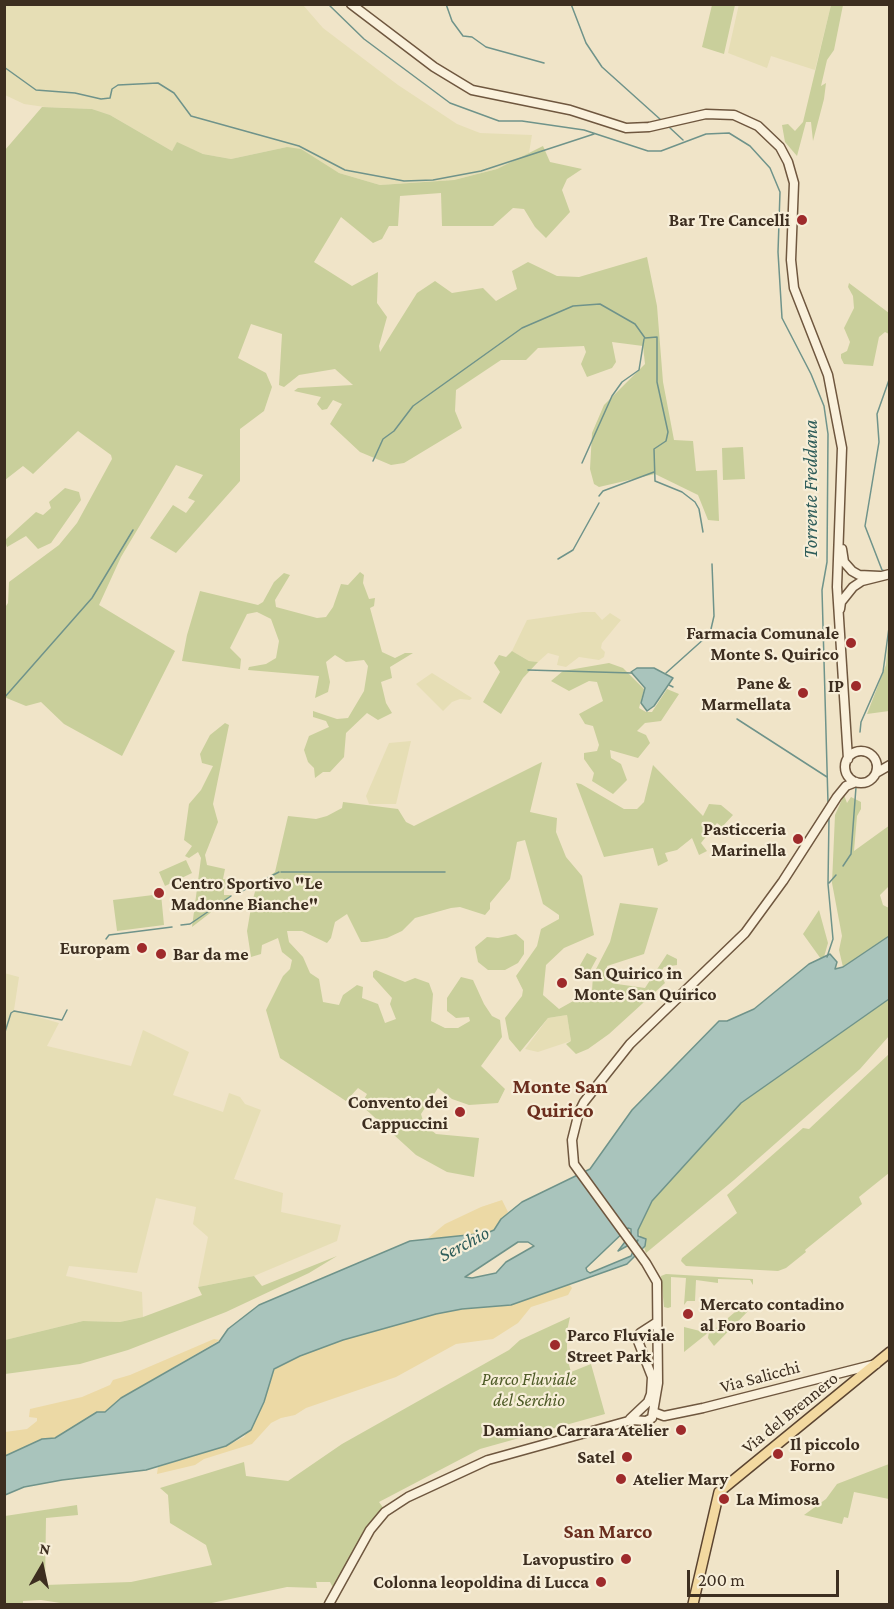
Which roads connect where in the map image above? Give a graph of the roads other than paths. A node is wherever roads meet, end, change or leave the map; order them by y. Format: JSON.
{"nodes":[{"id":1,"x":351,"y":4,"type":"edge"},
{"id":2,"x":839,"y":525,"type":"junction"},
{"id":3,"x":890,"y":574,"type":"edge"},
{"id":4,"x":861,"y":578,"type":"junction"},
{"id":5,"x":837,"y":580,"type":"junction"},
{"id":6,"x":839,"y":618,"type":"junction"},
{"id":7,"x":847,"y":732,"type":"junction"},
{"id":8,"x":862,"y":752,"type":"junction"},
{"id":9,"x":873,"y":758,"type":"junction"},
{"id":10,"x":848,"y":759,"type":"junction"},
{"id":11,"x":890,"y":763,"type":"edge"},
{"id":12,"x":846,"y":771,"type":"junction"},
{"id":13,"x":876,"y":773,"type":"junction"},
{"id":14,"x":856,"y":782,"type":"junction"},
{"id":15,"x":837,"y":797,"type":"junction"},
{"id":16,"x":657,"y":1322,"type":"junction"},
{"id":17,"x":648,"y":1329,"type":"junction"},
{"id":18,"x":656,"y":1336,"type":"junction"},
{"id":19,"x":641,"y":1352,"type":"junction"},
{"id":20,"x":890,"y":1352,"type":"edge"},
{"id":21,"x":879,"y":1361,"type":"junction"},
{"id":22,"x":653,"y":1411,"type":"junction"},
{"id":23,"x":641,"y":1413,"type":"junction"},
{"id":24,"x":614,"y":1424,"type":"junction"},
{"id":25,"x":331,"y":1602,"type":"edge"},
{"id":26,"x":693,"y":1605,"type":"edge"}],
"edges":[{"from":1,"to":2,"type":"main road"},
{"from":2,"to":4,"type":"main road"},
{"from":2,"to":5,"type":"main road"},
{"from":3,"to":4,"type":"main road"},
{"from":4,"to":5,"type":"main road"},
{"from":4,"to":6,"type":"main road"},
{"from":5,"to":6,"type":"main road"},
{"from":6,"to":7,"type":"main road"},
{"from":7,"to":8,"type":"main road"},
{"from":7,"to":10,"type":"main road"},
{"from":8,"to":9,"type":"main road"},
{"from":8,"to":10,"type":"main road"},
{"from":9,"to":11,"type":"main road"},
{"from":9,"to":13,"type":"main road"},
{"from":10,"to":12,"type":"main road"},
{"from":11,"to":13,"type":"main road"},
{"from":12,"to":14,"type":"main road"},
{"from":12,"to":15,"type":"main road"},
{"from":13,"to":14,"type":"main road"},
{"from":14,"to":15,"type":"main road"},
{"from":15,"to":16,"type":"main road"},
{"from":16,"to":17,"type":"main road"},
{"from":16,"to":18,"type":"main road"},
{"from":17,"to":18,"type":"main road"},
{"from":17,"to":19,"type":"main road"},
{"from":18,"to":22,"type":"main road"},
{"from":19,"to":23,"type":"main road"},
{"from":19,"to":24,"type":"main road"},
{"from":20,"to":21,"type":"main road","name":"Via del Brennero"},
{"from":21,"to":22,"type":"main road","name":"Via Salicchi"},
{"from":21,"to":26,"type":"main road","name":"Via del Brennero"},
{"from":22,"to":23,"type":"main road"},
{"from":22,"to":23,"type":"main road"},
{"from":23,"to":24,"type":"main road"},
{"from":24,"to":25,"type":"main road"}]}
